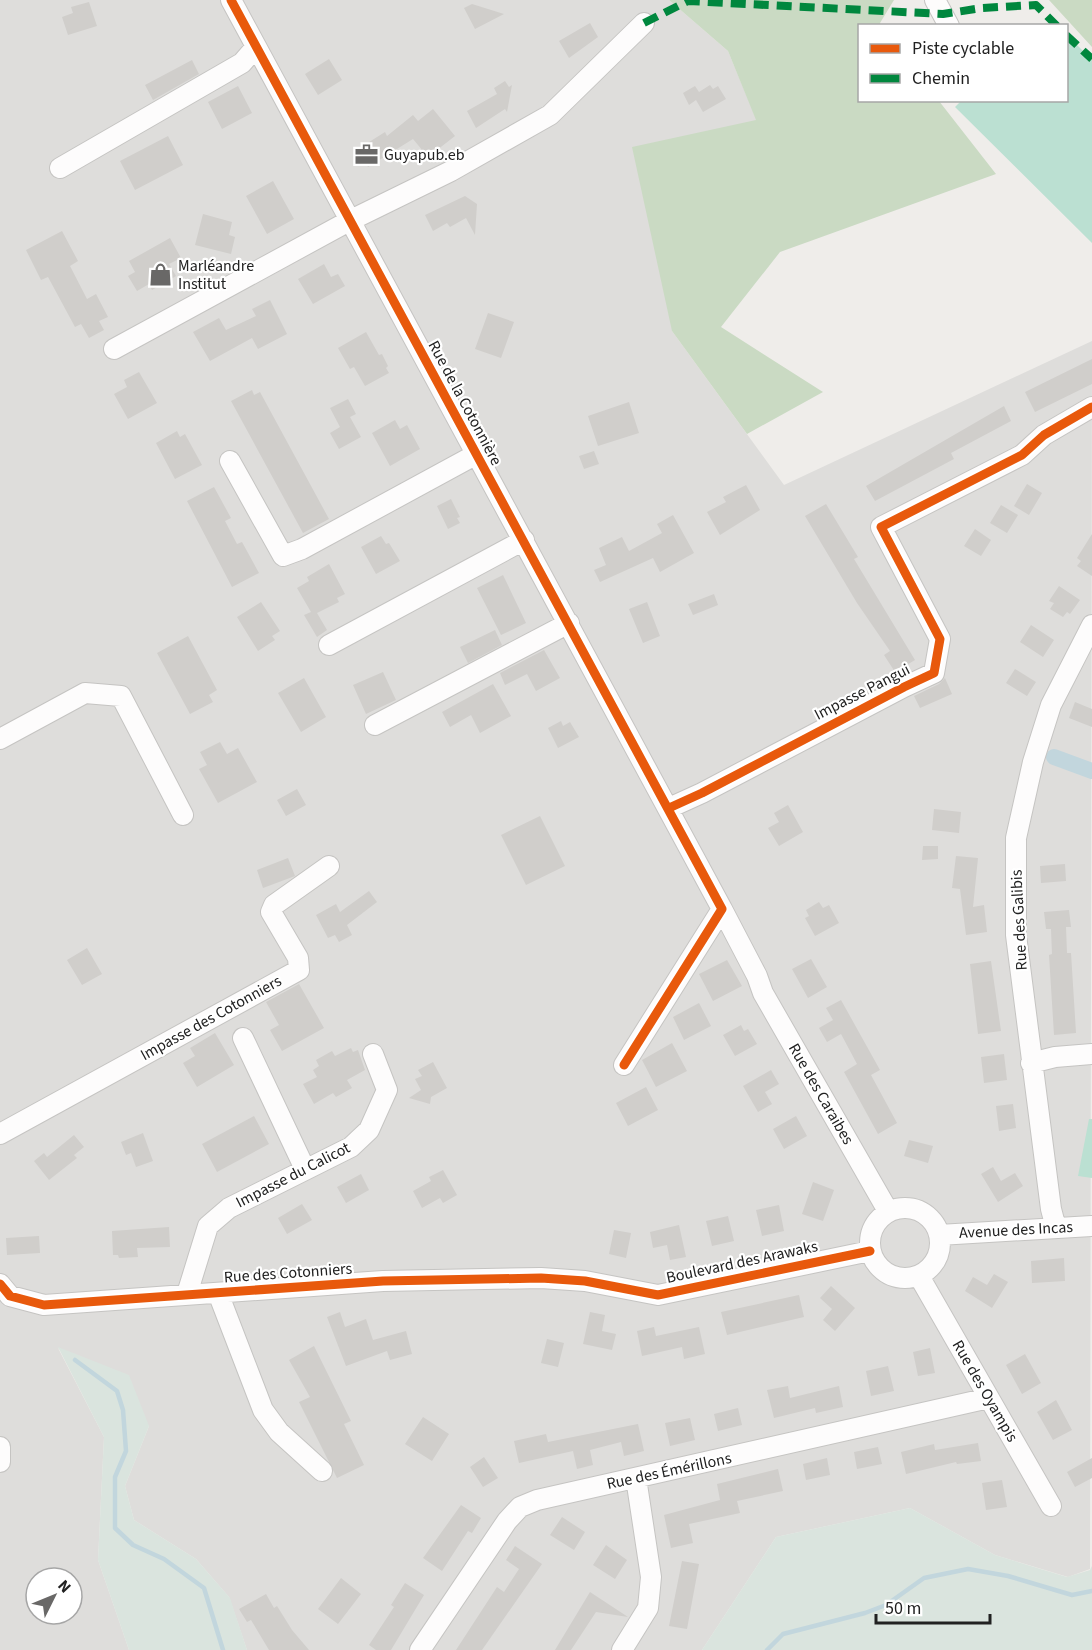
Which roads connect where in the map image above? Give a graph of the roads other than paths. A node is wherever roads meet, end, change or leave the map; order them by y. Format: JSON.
{"nodes":[{"id":1,"x":231,"y":0,"type":"edge"},
{"id":2,"x":935,"y":0,"type":"edge"},
{"id":3,"x":644,"y":23,"type":"dead end"},
{"id":4,"x":948,"y":24,"type":"edge"},
{"id":5,"x":255,"y":48,"type":"junction"},
{"id":6,"x":60,"y":168,"type":"dead end"},
{"id":7,"x":350,"y":221,"type":"junction"},
{"id":8,"x":114,"y":349,"type":"dead end"},
{"id":9,"x":1092,"y":407,"type":"edge"},
{"id":10,"x":475,"y":455,"type":"junction"},
{"id":11,"x":230,"y":461,"type":"dead end"},
{"id":12,"x":524,"y":540,"type":"junction"},
{"id":13,"x":569,"y":623,"type":"junction"},
{"id":14,"x":1092,"y":625,"type":"edge"},
{"id":15,"x":329,"y":645,"type":"dead end"},
{"id":16,"x":375,"y":725,"type":"dead end"},
{"id":17,"x":0,"y":740,"type":"edge"},
{"id":18,"x":672,"y":814,"type":"junction"},
{"id":19,"x":183,"y":815,"type":"dead end"},
{"id":20,"x":329,"y":866,"type":"dead end"},
{"id":21,"x":722,"y":909,"type":"junction"},
{"id":22,"x":243,"y":1038,"type":"dead end"},
{"id":23,"x":373,"y":1054,"type":"dead end"},
{"id":24,"x":1092,"y":1054,"type":"edge"},
{"id":25,"x":1031,"y":1063,"type":"junction"},
{"id":26,"x":624,"y":1065,"type":"dead end"},
{"id":27,"x":0,"y":1134,"type":"edge"},
{"id":28,"x":304,"y":1169,"type":"junction"},
{"id":29,"x":888,"y":1211,"type":"junction"},
{"id":30,"x":1092,"y":1226,"type":"edge"},
{"id":31,"x":1056,"y":1228,"type":"junction"},
{"id":32,"x":939,"y":1235,"type":"junction"},
{"id":33,"x":870,"y":1251,"type":"junction"},
{"id":34,"x":919,"y":1276,"type":"junction"},
{"id":35,"x":585,"y":1281,"type":"joint"},
{"id":36,"x":0,"y":1284,"type":"edge"},
{"id":37,"x":218,"y":1293,"type":"junction"},
{"id":38,"x":187,"y":1294,"type":"junction"},
{"id":39,"x":989,"y":1398,"type":"junction"},
{"id":40,"x":0,"y":1447,"type":"edge"},
{"id":41,"x":0,"y":1462,"type":"edge"},
{"id":42,"x":322,"y":1471,"type":"dead end"},
{"id":43,"x":636,"y":1478,"type":"junction"},
{"id":44,"x":1051,"y":1506,"type":"dead end"},
{"id":45,"x":420,"y":1650,"type":"edge"},
{"id":46,"x":622,"y":1650,"type":"edge"}],
"edges":[{"from":1,"to":5,"type":"street","name":"Rue de la Cotonnière"},
{"from":2,"to":4,"type":"street"},
{"from":3,"to":7,"type":"street"},
{"from":5,"to":6,"type":"street"},
{"from":5,"to":7,"type":"street","name":"Rue de la Cotonnière"},
{"from":7,"to":8,"type":"street"},
{"from":7,"to":10,"type":"street","name":"Rue de la Cotonnière"},
{"from":9,"to":18,"type":"street","name":"Impasse Pangui"},
{"from":10,"to":11,"type":"street"},
{"from":10,"to":12,"type":"street","name":"Rue de la Cotonnière"},
{"from":12,"to":13,"type":"street","name":"Rue de la Cotonnière"},
{"from":12,"to":15,"type":"street"},
{"from":13,"to":16,"type":"street"},
{"from":13,"to":18,"type":"street","name":"Rue de la Cotonnière"},
{"from":14,"to":25,"type":"street","name":"Rue des Galibis"},
{"from":17,"to":19,"type":"street"},
{"from":18,"to":21,"type":"street","name":"Rue de la Cotonnière"},
{"from":20,"to":27,"type":"street","name":"Impasse des Cotonniers"},
{"from":21,"to":26,"type":"street"},
{"from":21,"to":29,"type":"street","name":"Rue des Caraibes"},
{"from":22,"to":28,"type":"street"},
{"from":23,"to":28,"type":"street","name":"Impasse du Calicot"},
{"from":24,"to":25,"type":"street"},
{"from":25,"to":31,"type":"street","name":"Rue des Galibis"},
{"from":28,"to":38,"type":"street","name":"Impasse du Calicot"},
{"from":29,"to":32,"type":"street"},
{"from":29,"to":33,"type":"street"},
{"from":30,"to":31,"type":"street","name":"Avenue des Incas"},
{"from":31,"to":32,"type":"street","name":"Avenue des Incas"},
{"from":32,"to":34,"type":"street"},
{"from":33,"to":34,"type":"street"},
{"from":33,"to":35,"type":"street","name":"Boulevard des Arawaks"},
{"from":34,"to":39,"type":"street","name":"Rue des Oyampis"},
{"from":35,"to":37,"type":"street","name":"Rue des Cotonniers"},
{"from":36,"to":38,"type":"street","name":"Rue des Cotonniers"},
{"from":37,"to":38,"type":"street","name":"Rue des Cotonniers"},
{"from":37,"to":42,"type":"street"},
{"from":39,"to":43,"type":"street","name":"Rue des Émérillons"},
{"from":39,"to":44,"type":"street","name":"Rue des Oyampis"},
{"from":40,"to":41,"type":"street"},
{"from":43,"to":45,"type":"street","name":"Rue des Émérillons"},
{"from":43,"to":46,"type":"street"}]}
